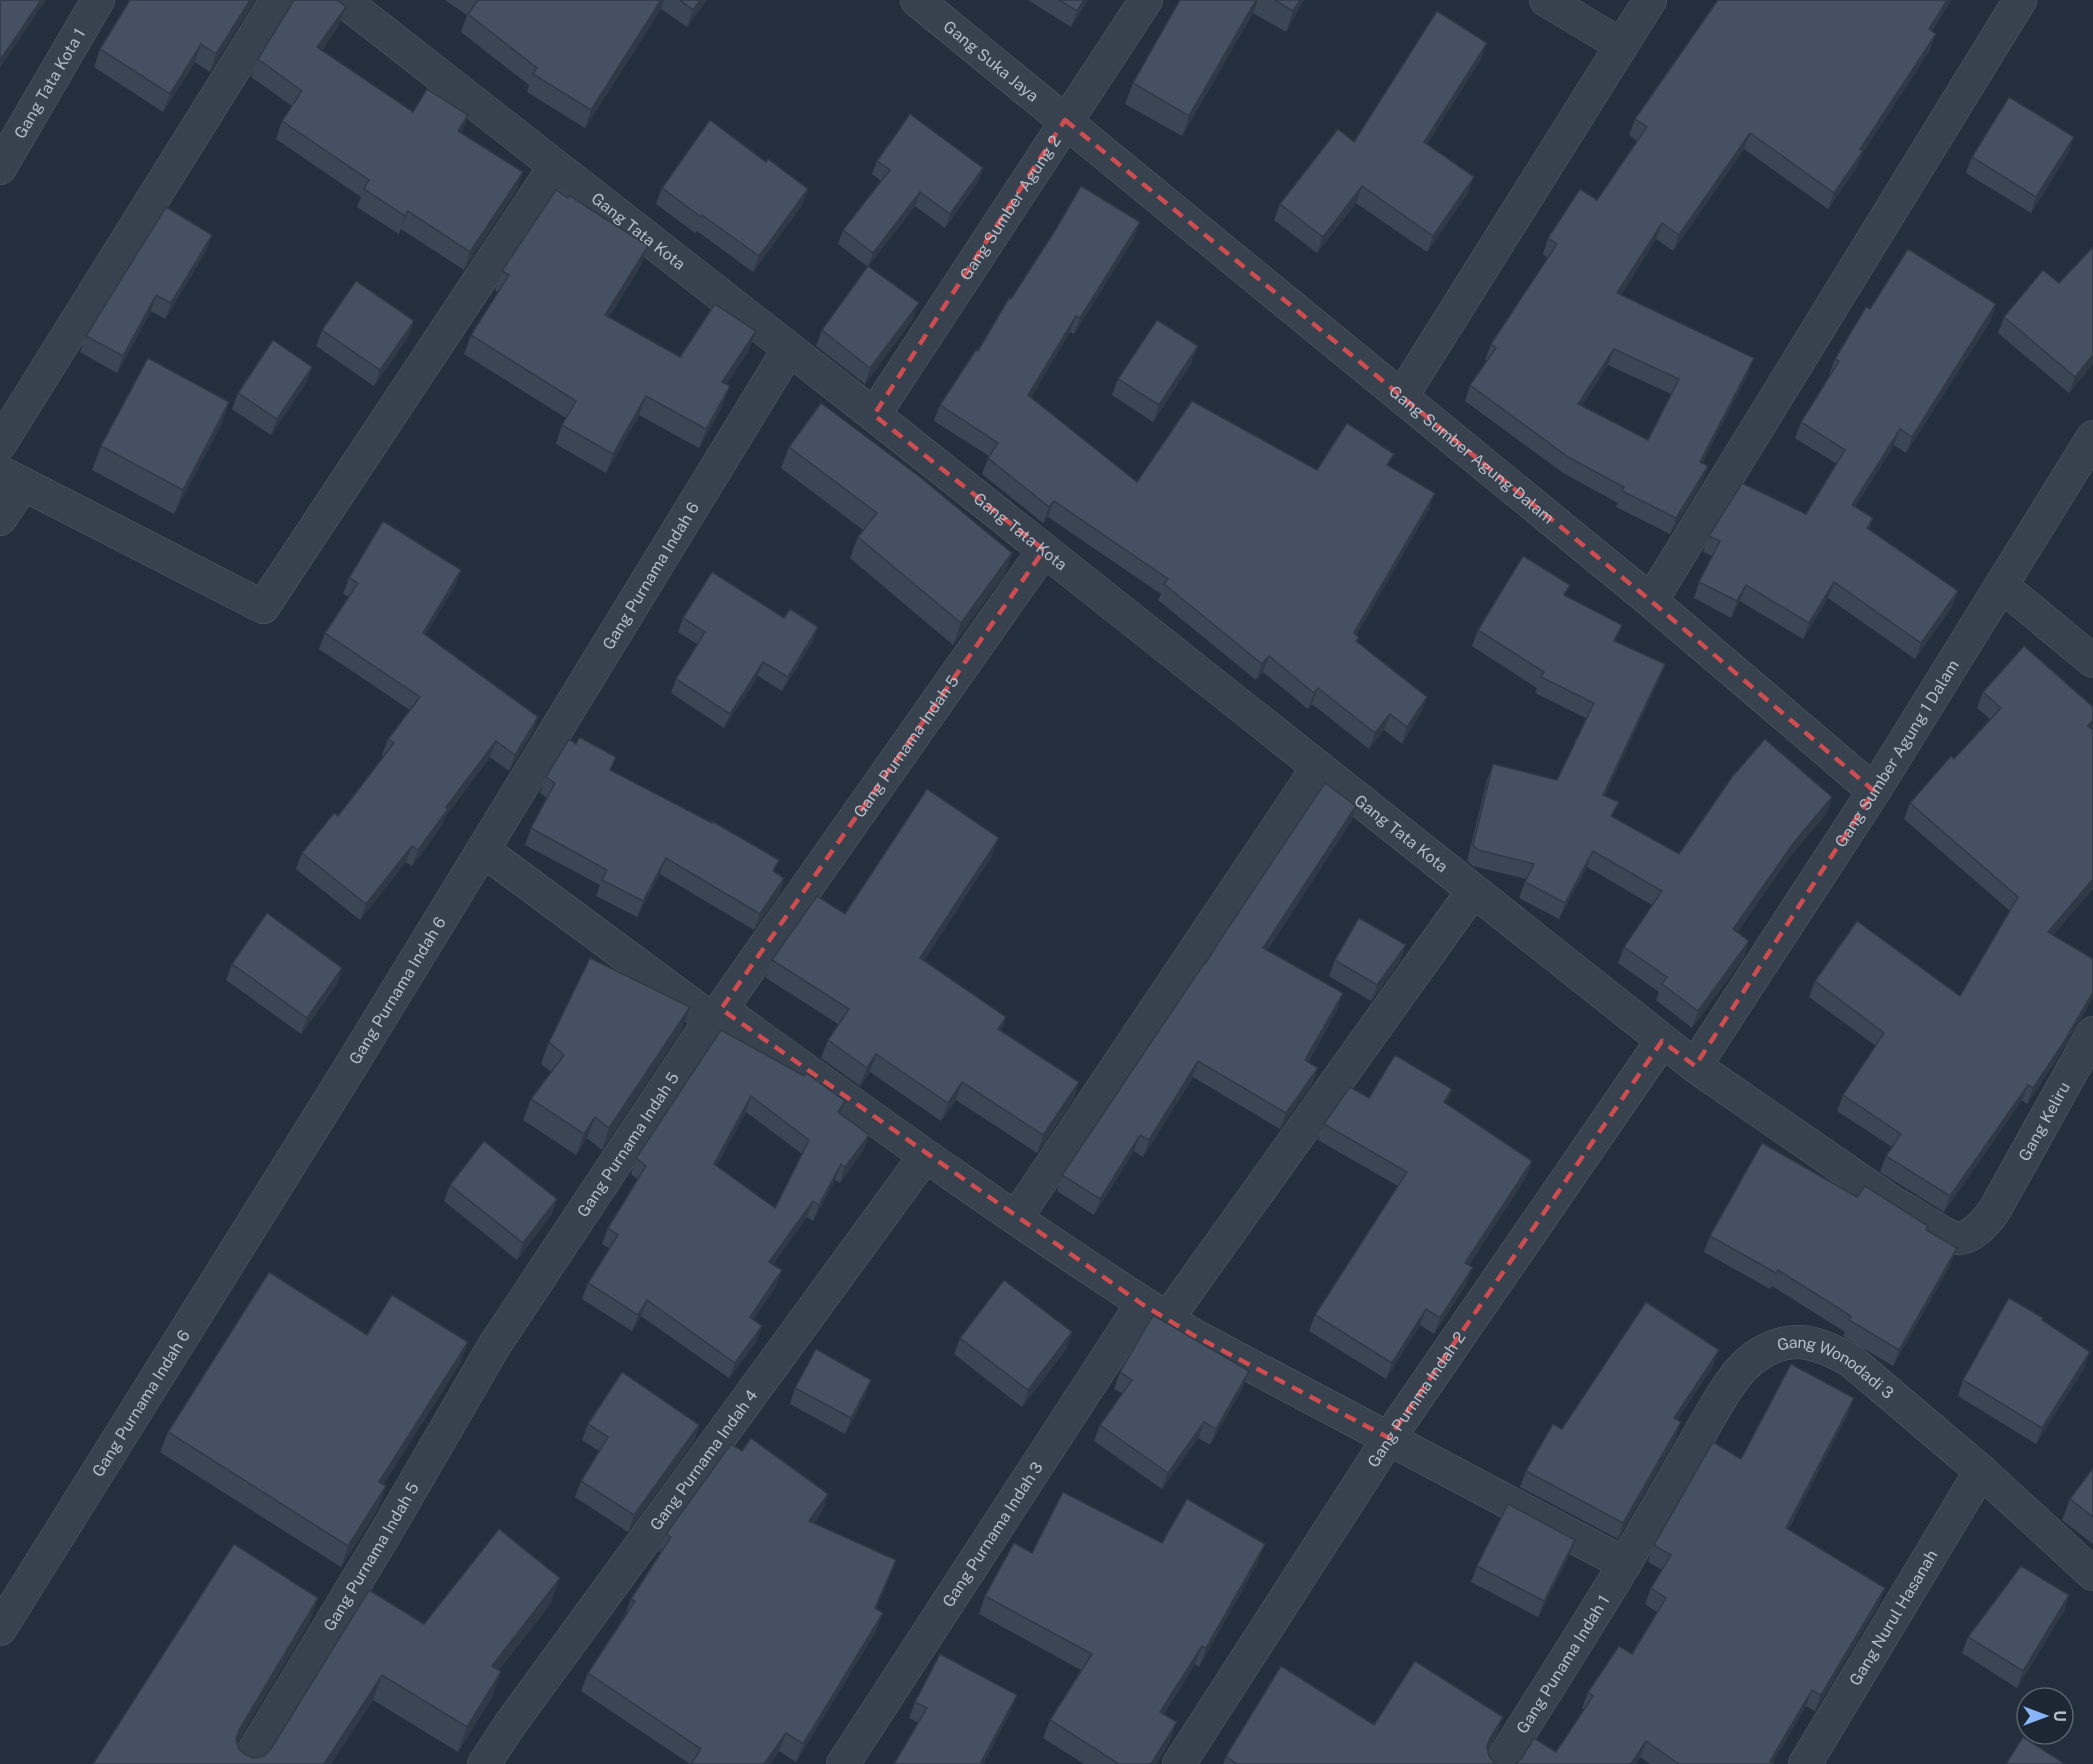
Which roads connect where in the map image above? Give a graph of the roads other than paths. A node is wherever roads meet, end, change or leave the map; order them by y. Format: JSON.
{"nodes":[{"id":1,"x":98,"y":0,"type":"edge"},
{"id":2,"x":277,"y":0,"type":"edge"},
{"id":3,"x":343,"y":0,"type":"edge"},
{"id":4,"x":917,"y":0,"type":"edge"},
{"id":5,"x":1146,"y":0,"type":"edge"},
{"id":6,"x":1546,"y":0,"type":"edge"},
{"id":7,"x":1650,"y":0,"type":"edge"},
{"id":8,"x":2020,"y":0,"type":"edge"},
{"id":9,"x":1621,"y":45,"type":"junction"},
{"id":10,"x":1065,"y":120,"type":"junction"},
{"id":11,"x":555,"y":166,"type":"junction"},
{"id":12,"x":0,"y":168,"type":"edge"},
{"id":13,"x":789,"y":349,"type":"junction"},
{"id":14,"x":1401,"y":396,"type":"junction"},
{"id":15,"x":874,"y":415,"type":"junction"},
{"id":16,"x":2093,"y":437,"type":"edge"},
{"id":17,"x":0,"y":444,"type":"edge"},
{"id":18,"x":12,"y":478,"type":"edge"},
{"id":19,"x":0,"y":519,"type":"edge"},
{"id":20,"x":1044,"y":550,"type":"junction"},
{"id":21,"x":2001,"y":585,"type":"junction"},
{"id":22,"x":1651,"y":601,"type":"junction"},
{"id":23,"x":2093,"y":661,"type":"edge"},
{"id":24,"x":1318,"y":767,"type":"junction"},
{"id":25,"x":1874,"y":791,"type":"junction"},
{"id":26,"x":483,"y":850,"type":"junction"},
{"id":27,"x":1473,"y":891,"type":"junction"},
{"id":28,"x":716,"y":1014,"type":"junction"},
{"id":29,"x":2093,"y":1033,"type":"edge"},
{"id":30,"x":1662,"y":1041,"type":"junction"},
{"id":31,"x":1695,"y":1066,"type":"junction"},
{"id":32,"x":925,"y":1156,"type":"junction"},
{"id":33,"x":1016,"y":1218,"type":"junction"},
{"id":34,"x":1155,"y":1311,"type":"junction"},
{"id":35,"x":1389,"y":1438,"type":"junction"},
{"id":36,"x":1981,"y":1471,"type":"junction"},
{"id":37,"x":1625,"y":1564,"type":"junction"},
{"id":38,"x":2093,"y":1574,"type":"edge"},
{"id":39,"x":0,"y":1629,"type":"edge"},
{"id":40,"x":246,"y":1764,"type":"edge"},
{"id":41,"x":484,"y":1764,"type":"edge"},
{"id":42,"x":843,"y":1764,"type":"edge"},
{"id":43,"x":1179,"y":1764,"type":"edge"},
{"id":44,"x":1500,"y":1764,"type":"edge"},
{"id":45,"x":1805,"y":1764,"type":"edge"}],
"edges":[{"from":1,"to":12,"type":"street","name":"Gang Tata Kota 1"},
{"from":2,"to":17,"type":"street"},
{"from":3,"to":11,"type":"street","name":"Gang Tata Kota"},
{"from":4,"to":10,"type":"street","name":"Gang Suka Jaya"},
{"from":5,"to":10,"type":"street","name":"Gang Sumber Agung 2"},
{"from":6,"to":9,"type":"street"},
{"from":7,"to":9,"type":"street"},
{"from":8,"to":22,"type":"street"},
{"from":9,"to":14,"type":"street"},
{"from":10,"to":14,"type":"street","name":"Gang Sumber Agung Dalam"},
{"from":10,"to":15,"type":"street","name":"Gang Sumber Agung 2"},
{"from":11,"to":13,"type":"street","name":"Gang Tata Kota"},
{"from":11,"to":18,"type":"street"},
{"from":13,"to":15,"type":"street","name":"Gang Tata Kota"},
{"from":13,"to":26,"type":"street","name":"Gang Purnama Indah 6"},
{"from":14,"to":22,"type":"street","name":"Gang Sumber Agung Dalam"},
{"from":15,"to":20,"type":"street","name":"Gang Tata Kota"},
{"from":16,"to":21,"type":"street","name":"Gang Sumber Agung 1 Dalam"},
{"from":18,"to":19,"type":"street"},
{"from":20,"to":24,"type":"street","name":"Gang Tata Kota"},
{"from":20,"to":28,"type":"street","name":"Gang Purnama Indah 5"},
{"from":21,"to":23,"type":"street"},
{"from":21,"to":25,"type":"street","name":"Gang Sumber Agung 1 Dalam"},
{"from":22,"to":25,"type":"street","name":"Gang Sumber Agung Dalam"},
{"from":24,"to":27,"type":"street","name":"Gang Tata Kota"},
{"from":24,"to":33,"type":"street"},
{"from":25,"to":31,"type":"street","name":"Gang Sumber Agung 1 Dalam"},
{"from":26,"to":28,"type":"street"},
{"from":26,"to":39,"type":"street","name":"Gang Purnama Indah 6"},
{"from":27,"to":30,"type":"street","name":"Gang Tata Kota"},
{"from":27,"to":34,"type":"street","name":"Gang Purnama Indah 3"},
{"from":28,"to":32,"type":"street"},
{"from":28,"to":40,"type":"street","name":"Gang Purnama Indah 5"},
{"from":29,"to":31,"type":"street","name":"Gang Keliru"},
{"from":30,"to":31,"type":"street","name":"Gang Tata Kota"},
{"from":30,"to":35,"type":"street","name":"Gang Purnma Indah 2"},
{"from":32,"to":33,"type":"street"},
{"from":32,"to":41,"type":"street","name":"Gang Purnama Indah 4"},
{"from":33,"to":34,"type":"street"},
{"from":34,"to":35,"type":"street"},
{"from":34,"to":42,"type":"street","name":"Gang Purnama Indah 3"},
{"from":35,"to":37,"type":"street"},
{"from":35,"to":43,"type":"street","name":"Gang Purnma Indah 2"},
{"from":36,"to":37,"type":"street","name":"Gang Wonodadi 3"},
{"from":36,"to":38,"type":"street","name":"Gang Wonodadi 3"},
{"from":36,"to":45,"type":"street","name":"Gang Nurul Hasanah"},
{"from":37,"to":44,"type":"street","name":"Gang Punama Indah 1"}]}
